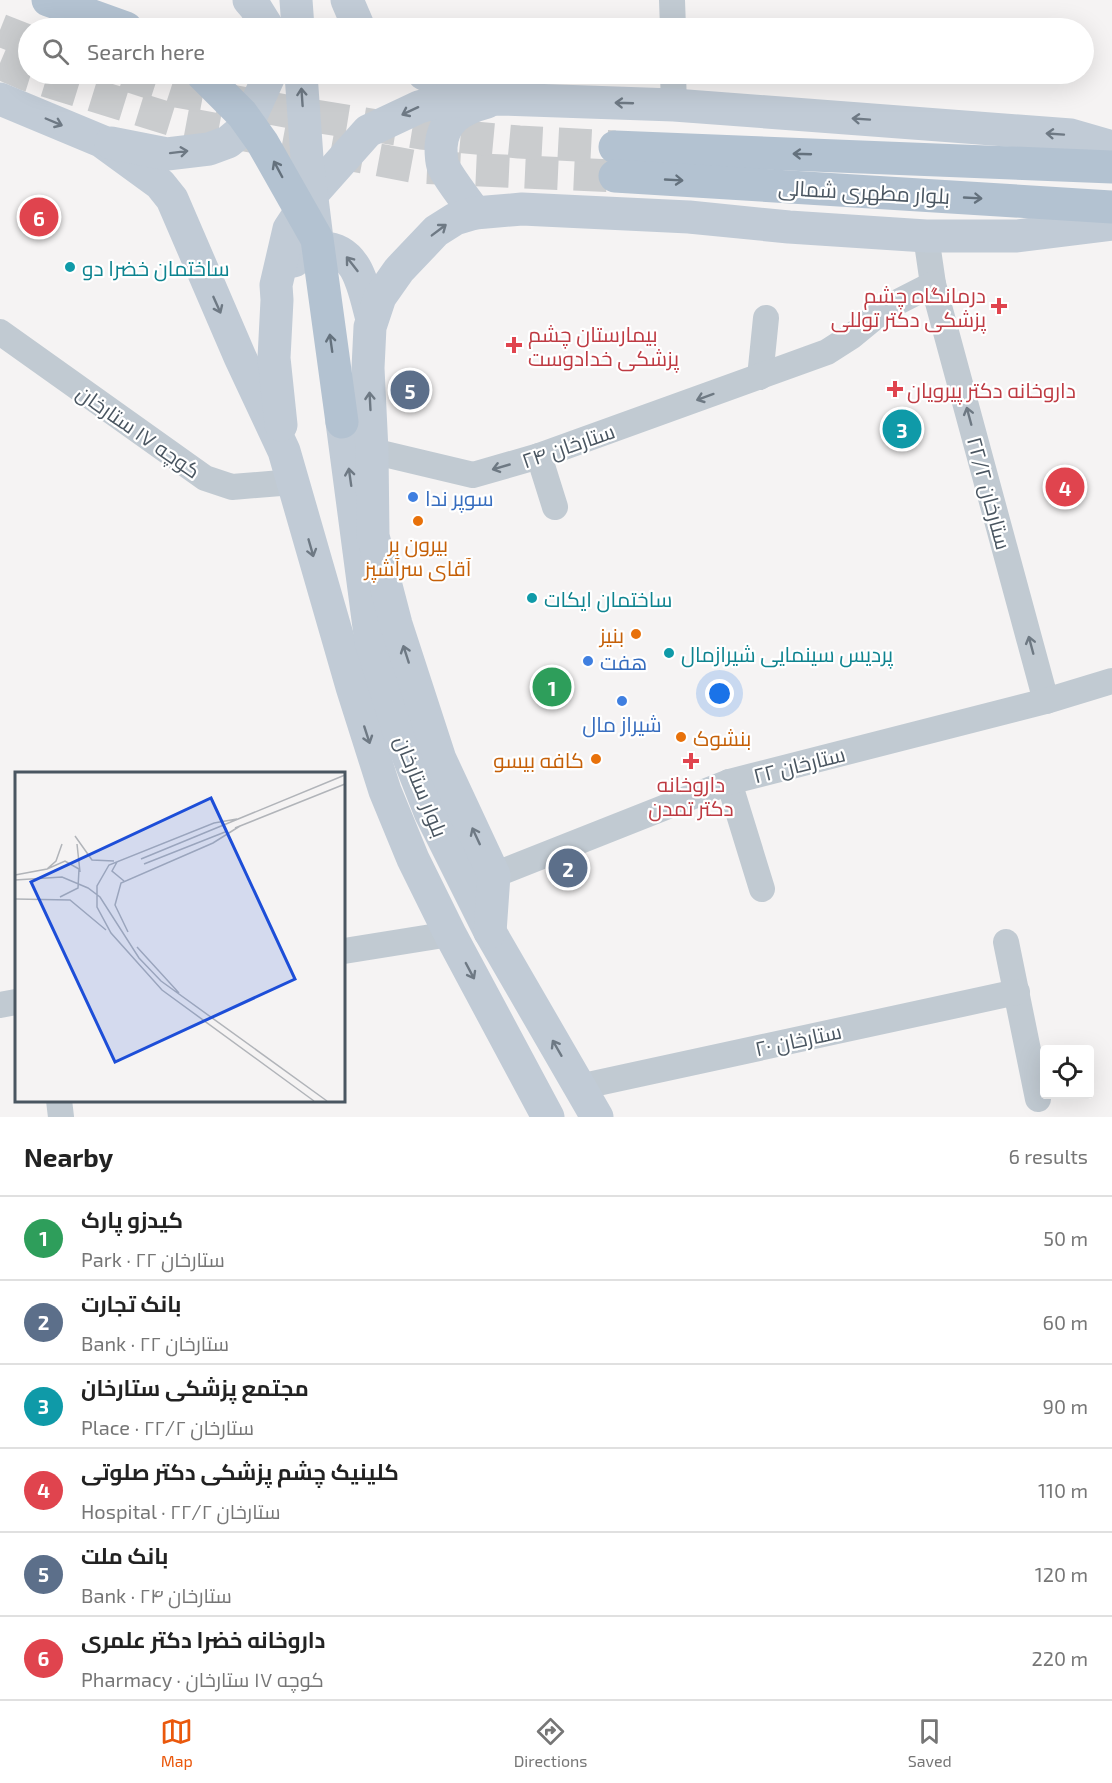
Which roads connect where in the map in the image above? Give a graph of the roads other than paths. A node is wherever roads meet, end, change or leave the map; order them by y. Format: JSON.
{"nodes":[{"id":1,"x":48,"y":0,"type":"edge"},
{"id":2,"x":249,"y":0,"type":"edge"},
{"id":3,"x":296,"y":0,"type":"edge"},
{"id":4,"x":301,"y":0,"type":"edge"},
{"id":5,"x":347,"y":0,"type":"edge"},
{"id":6,"x":672,"y":0,"type":"edge"},
{"id":7,"x":98,"y":18,"type":"edge"},
{"id":8,"x":262,"y":18,"type":"edge"},
{"id":9,"x":294,"y":18,"type":"edge"},
{"id":10,"x":297,"y":18,"type":"edge"},
{"id":11,"x":355,"y":18,"type":"edge"},
{"id":12,"x":673,"y":18,"type":"edge"},
{"id":13,"x":211,"y":84,"type":"edge"},
{"id":14,"x":265,"y":84,"type":"edge"},
{"id":15,"x":301,"y":84,"type":"edge"},
{"id":16,"x":450,"y":84,"type":"edge"},
{"id":17,"x":673,"y":84,"type":"edge"},
{"id":18,"x":0,"y":99,"type":"edge"},
{"id":19,"x":500,"y":99,"type":"junction"},
{"id":20,"x":674,"y":105,"type":"junction"},
{"id":21,"x":101,"y":141,"type":"junction"},
{"id":22,"x":1112,"y":147,"type":"edge"},
{"id":23,"x":1112,"y":167,"type":"edge"},
{"id":24,"x":1112,"y":207,"type":"edge"},
{"id":25,"x":475,"y":213,"type":"junction"},
{"id":26,"x":1112,"y":224,"type":"edge"},
{"id":27,"x":926,"y":236,"type":"junction"},
{"id":28,"x":316,"y":238,"type":"junction"},
{"id":29,"x":933,"y":284,"type":"junction"},
{"id":30,"x":278,"y":300,"type":"junction"},
{"id":31,"x":766,"y":318,"type":"dead end"},
{"id":32,"x":372,"y":319,"type":"junction"},
{"id":33,"x":0,"y":332,"type":"edge"},
{"id":34,"x":760,"y":377,"type":"junction"},
{"id":35,"x":284,"y":451,"type":"junction"},
{"id":36,"x":372,"y":452,"type":"junction"},
{"id":37,"x":539,"y":456,"type":"junction"},
{"id":38,"x":293,"y":482,"type":"junction"},
{"id":39,"x":555,"y":507,"type":"dead end"},
{"id":40,"x":1112,"y":681,"type":"edge"},
{"id":41,"x":1046,"y":701,"type":"junction"},
{"id":42,"x":729,"y":782,"type":"junction"},
{"id":43,"x":494,"y":875,"type":"junction"},
{"id":44,"x":762,"y":889,"type":"dead end"},
{"id":45,"x":490,"y":932,"type":"junction"},
{"id":46,"x":450,"y":934,"type":"junction"},
{"id":47,"x":1006,"y":942,"type":"dead end"},
{"id":48,"x":345,"y":951,"type":"edge"},
{"id":49,"x":1017,"y":992,"type":"junction"},
{"id":50,"x":15,"y":1002,"type":"edge"},
{"id":51,"x":0,"y":1005,"type":"edge"},
{"id":52,"x":579,"y":1087,"type":"junction"},
{"id":53,"x":1038,"y":1099,"type":"dead end"},
{"id":54,"x":59,"y":1102,"type":"edge"},
{"id":55,"x":61,"y":1117,"type":"edge"},
{"id":56,"x":548,"y":1117,"type":"edge"},
{"id":57,"x":597,"y":1117,"type":"edge"}],
"edges":[{"from":1,"to":7,"type":"main road"},
{"from":2,"to":8,"type":"main road"},
{"from":3,"to":10,"type":"main road","bridge":true},
{"from":4,"to":9,"type":"main road"},
{"from":5,"to":11,"type":"main road"},
{"from":6,"to":12,"type":"street"},
{"from":28,"to":13,"type":"main road","one_way":true,"bridge":true},
{"from":21,"to":14,"type":"main road","one_way":true},
{"from":28,"to":15,"type":"main road","one_way":true,"bridge":true},
{"from":16,"to":19,"type":"main road"},
{"from":17,"to":20,"type":"street"},
{"from":18,"to":21,"type":"main road","one_way":true},
{"from":20,"to":19,"type":"main road","one_way":true},
{"from":19,"to":25,"type":"main road"},
{"from":19,"to":30,"type":"main road","one_way":true},
{"from":22,"to":20,"type":"main road","one_way":true},
{"from":21,"to":35,"type":"main road","one_way":true},
{"from":23,"to":24,"type":"main road","name":"بلوار مطهرى شمالى","one_way":true},
{"from":25,"to":27,"type":"main road"},
{"from":32,"to":25,"type":"main road","one_way":true},
{"from":26,"to":27,"type":"main road"},
{"from":27,"to":29,"type":"street","name":"۲۲/۲ ستارخان"},
{"from":45,"to":28,"type":"main road","name":"بلوار ستارخان","one_way":true,"bridge":true},
{"from":29,"to":34,"type":"street","name":"۲۴ ستارخان"},
{"from":41,"to":29,"type":"street","name":"۲۲/۲ ستارخان","one_way":true},
{"from":32,"to":30,"type":"main road","one_way":true},
{"from":30,"to":35,"type":"main road"},
{"from":31,"to":34,"type":"street"},
{"from":36,"to":32,"type":"main road","one_way":true},
{"from":33,"to":38,"type":"street","name":"کوچه ۱۷ ستارخان"},
{"from":34,"to":37,"type":"street","name":"۲۴ ستارخان","one_way":true},
{"from":35,"to":38,"type":"main road","name":"بلوار ستارخان"},
{"from":37,"to":36,"type":"street","name":"۲۴ ستارخان","one_way":true},
{"from":43,"to":36,"type":"main road","one_way":true},
{"from":37,"to":39,"type":"street"},
{"from":38,"to":46,"type":"main road","name":"بلوار ستارخان","one_way":true},
{"from":40,"to":41,"type":"street","name":"۲۲ ستارخان"},
{"from":41,"to":42,"type":"street","name":"۲۲ ستارخان"},
{"from":42,"to":43,"type":"street","name":"۲۲ ستارخان"},
{"from":42,"to":44,"type":"street"},
{"from":43,"to":45,"type":"main road"},
{"from":52,"to":45,"type":"main road","name":"بلوار ستارخان","one_way":true},
{"from":46,"to":48,"type":"street"},
{"from":46,"to":56,"type":"main road","name":"بلوار ستارخان","one_way":true},
{"from":47,"to":49,"type":"street"},
{"from":49,"to":52,"type":"street","name":"۲۰ ستارخان"},
{"from":49,"to":53,"type":"street"},
{"from":50,"to":51,"type":"street"},
{"from":52,"to":57,"type":"main road","name":"بلوار ستارخان"},
{"from":54,"to":55,"type":"street"}]}
